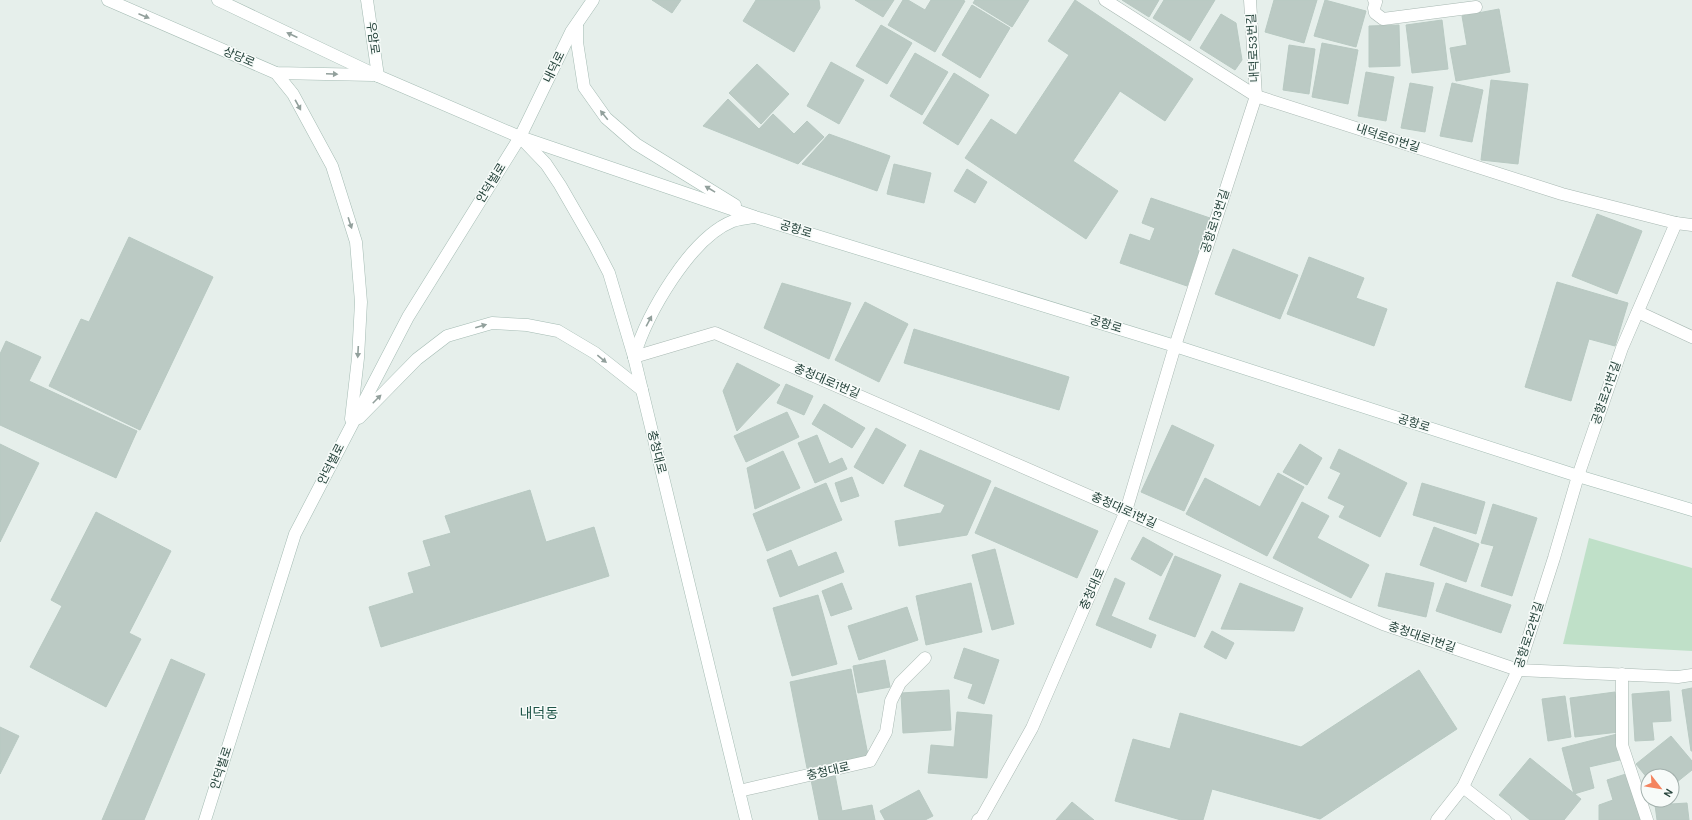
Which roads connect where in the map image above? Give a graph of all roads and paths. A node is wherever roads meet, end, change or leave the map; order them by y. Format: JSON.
{"nodes":[{"id":1,"x":108,"y":0,"type":"edge"},
{"id":2,"x":218,"y":0,"type":"edge"},
{"id":3,"x":367,"y":0,"type":"edge"},
{"id":4,"x":593,"y":0,"type":"edge"},
{"id":5,"x":1105,"y":0,"type":"edge"},
{"id":6,"x":1250,"y":0,"type":"edge"},
{"id":7,"x":1374,"y":0,"type":"edge"},
{"id":8,"x":1476,"y":7,"type":"dead end"},
{"id":9,"x":577,"y":23,"type":"junction"},
{"id":10,"x":276,"y":73,"type":"junction"},
{"id":11,"x":378,"y":76,"type":"junction"},
{"id":12,"x":1256,"y":96,"type":"junction"},
{"id":13,"x":520,"y":137,"type":"junction"},
{"id":14,"x":755,"y":217,"type":"junction"},
{"id":15,"x":1676,"y":223,"type":"junction"},
{"id":16,"x":1692,"y":225,"type":"edge"},
{"id":17,"x":1638,"y":312,"type":"junction"},
{"id":18,"x":1692,"y":337,"type":"edge"},
{"id":19,"x":1175,"y":346,"type":"junction"},
{"id":20,"x":634,"y":357,"type":"junction"},
{"id":21,"x":642,"y":390,"type":"junction"},
{"id":22,"x":350,"y":427,"type":"junction"},
{"id":23,"x":1578,"y":476,"type":"junction"},
{"id":24,"x":1692,"y":510,"type":"edge"},
{"id":25,"x":1126,"y":511,"type":"junction"},
{"id":26,"x":925,"y":658,"type":"dead end"},
{"id":27,"x":1518,"y":670,"type":"junction"},
{"id":28,"x":1622,"y":674,"type":"junction"},
{"id":29,"x":1692,"y":675,"type":"edge"},
{"id":30,"x":1463,"y":787,"type":"junction"},
{"id":31,"x":740,"y":791,"type":"junction"},
{"id":32,"x":205,"y":820,"type":"edge"},
{"id":33,"x":746,"y":820,"type":"edge"},
{"id":34,"x":978,"y":820,"type":"edge"},
{"id":35,"x":1437,"y":820,"type":"edge"},
{"id":36,"x":1505,"y":820,"type":"edge"},
{"id":37,"x":1647,"y":820,"type":"edge"}],
"edges":[{"from":1,"to":10,"type":"street","name":"상당로","one_way":true},
{"from":11,"to":2,"type":"street","name":"상당로","one_way":true},
{"from":3,"to":11,"type":"street","name":"우암로"},
{"from":4,"to":9,"type":"street","name":"내덕로"},
{"from":5,"to":12,"type":"street","name":"내덕로61번길"},
{"from":6,"to":12,"type":"street","name":"내덕로53번길"},
{"from":7,"to":8,"type":"street"},
{"from":9,"to":13,"type":"street","name":"내덕로"},
{"from":14,"to":9,"type":"street","one_way":true},
{"from":10,"to":11,"type":"street","name":"상당로","one_way":true},
{"from":10,"to":22,"type":"street","one_way":true},
{"from":11,"to":13,"type":"street","name":"상당로"},
{"from":12,"to":15,"type":"street","name":"내덕로61번길"},
{"from":12,"to":19,"type":"street","name":"공항로13번길"},
{"from":13,"to":14,"type":"street","name":"공항로"},
{"from":13,"to":20,"type":"street","name":"충청대로"},
{"from":13,"to":22,"type":"street","name":"안덕벌로"},
{"from":14,"to":19,"type":"street","name":"공항로"},
{"from":20,"to":14,"type":"street","one_way":true},
{"from":15,"to":16,"type":"street","name":"내덕로61번길"},
{"from":15,"to":17,"type":"street","name":"공항로21번길"},
{"from":17,"to":18,"type":"street"},
{"from":17,"to":23,"type":"street","name":"공항로21번길"},
{"from":19,"to":23,"type":"street","name":"공항로"},
{"from":19,"to":25,"type":"street","name":"충청대로"},
{"from":20,"to":21,"type":"street","name":"충청대로"},
{"from":20,"to":25,"type":"street","name":"충청대로1번길"},
{"from":22,"to":21,"type":"street","one_way":true},
{"from":21,"to":31,"type":"street","name":"충청대로"},
{"from":22,"to":32,"type":"street","name":"안덕벌로"},
{"from":23,"to":24,"type":"street","name":"공항로"},
{"from":23,"to":27,"type":"street","name":"공항로22번길"},
{"from":25,"to":27,"type":"street","name":"충청대로1번길"},
{"from":25,"to":34,"type":"street","name":"충청대로"},
{"from":26,"to":31,"type":"street","name":"충청대로"},
{"from":27,"to":28,"type":"street","name":"충청대로1번길"},
{"from":27,"to":30,"type":"street","name":"공항로22번길"},
{"from":28,"to":29,"type":"street","name":"충청대로1번길"},
{"from":28,"to":37,"type":"street"},
{"from":30,"to":35,"type":"street","name":"공항로22번길"},
{"from":30,"to":36,"type":"street"},
{"from":31,"to":33,"type":"street","name":"충청대로"}]}
